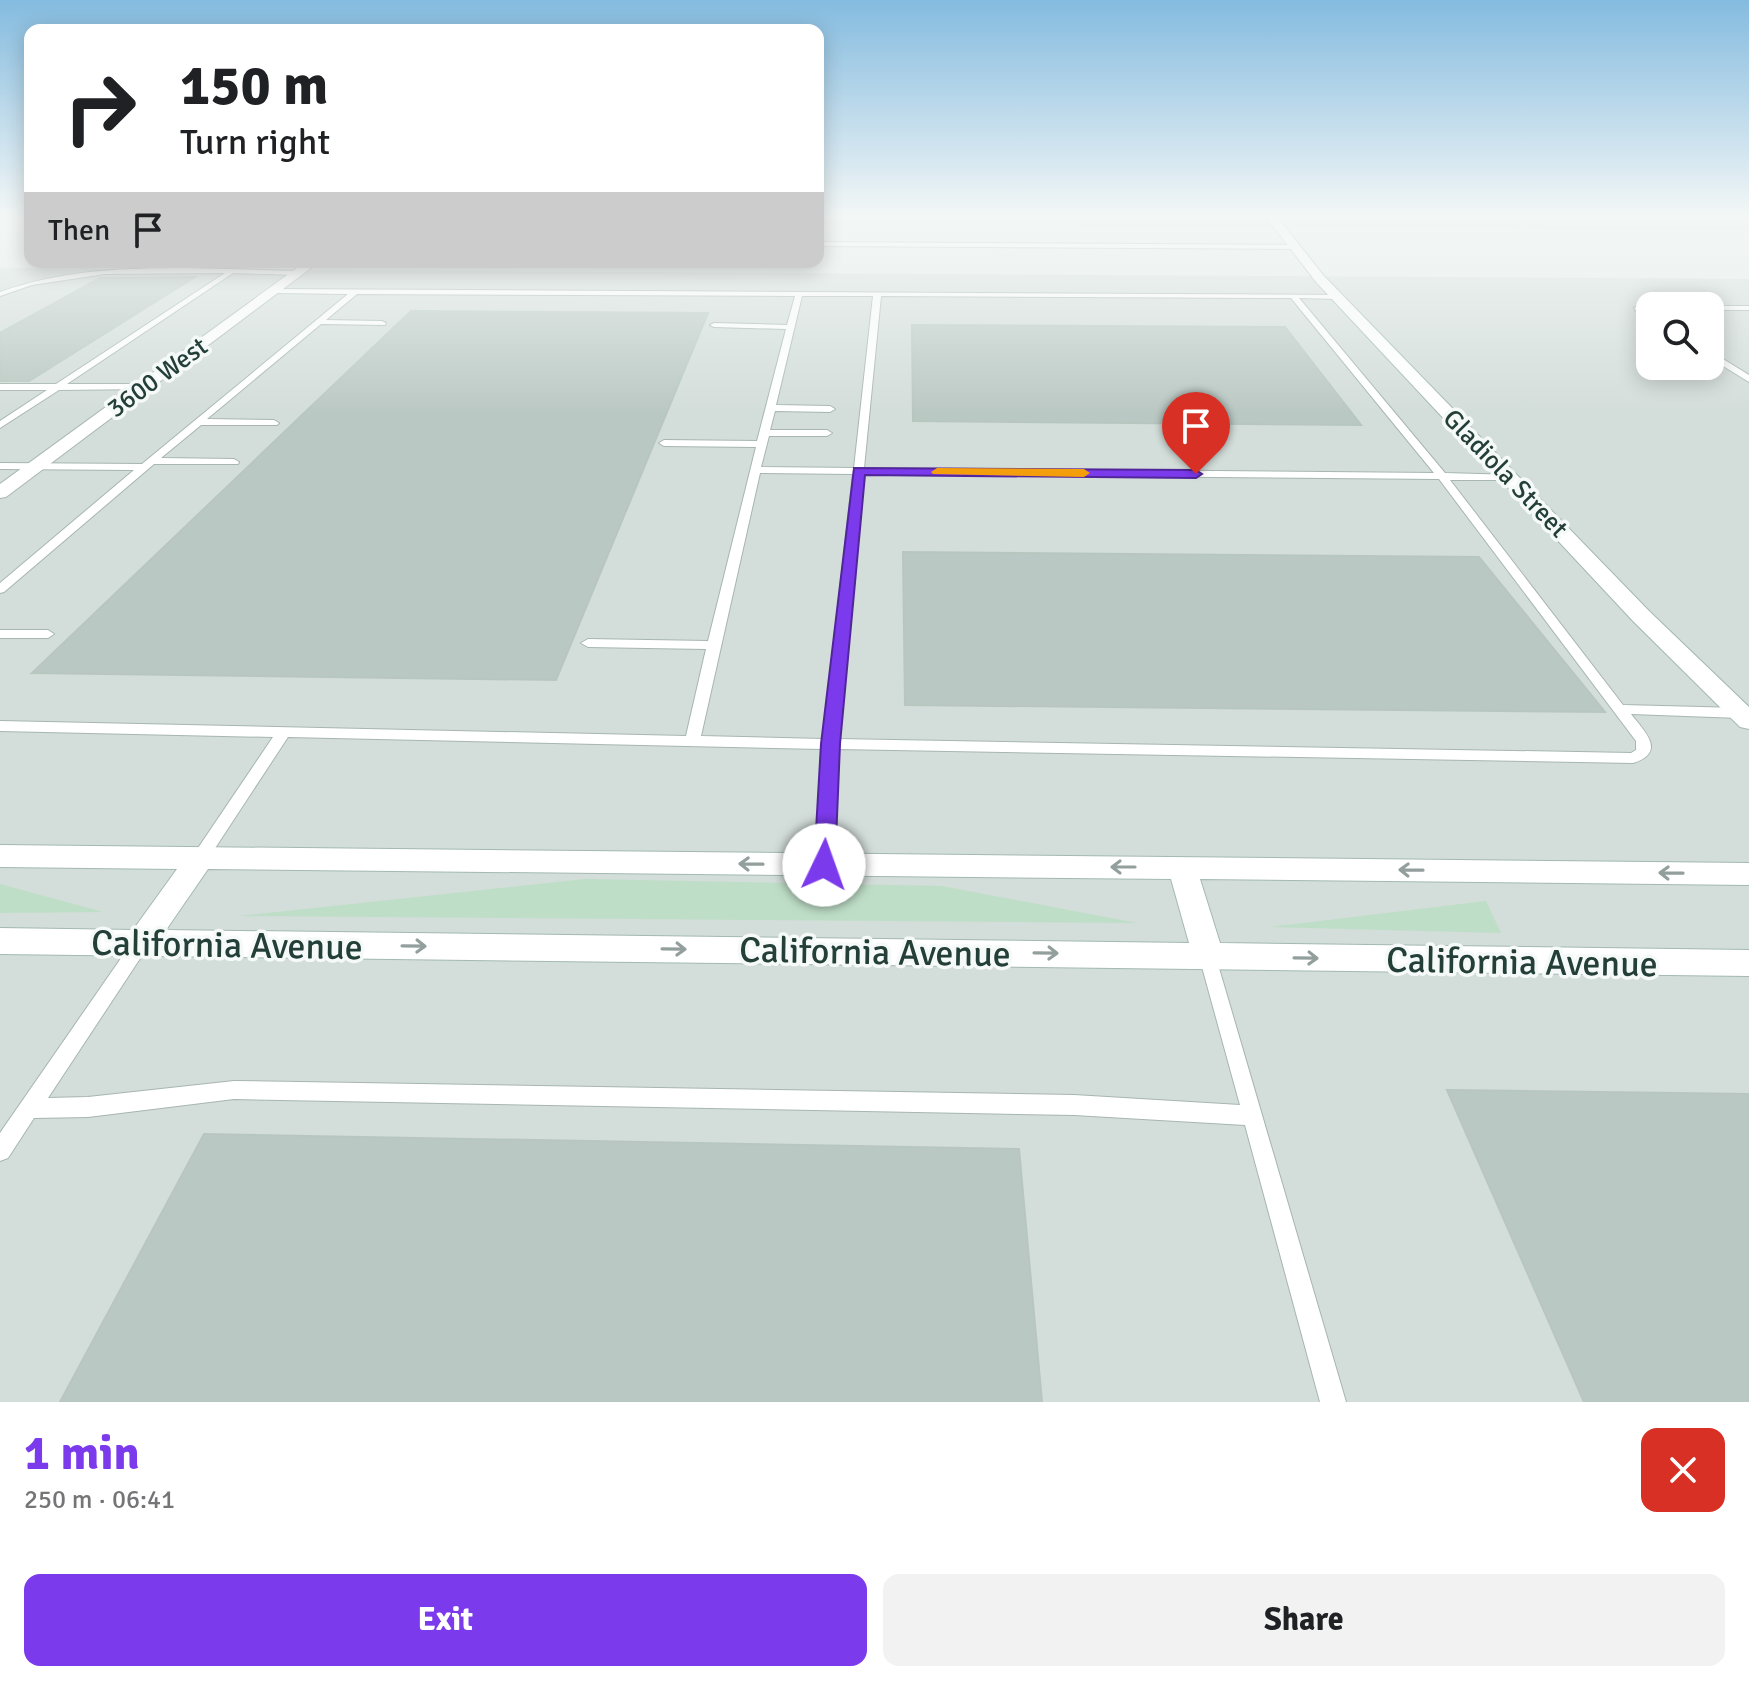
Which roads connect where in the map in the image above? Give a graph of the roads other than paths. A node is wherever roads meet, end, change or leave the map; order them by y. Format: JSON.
{"nodes":[{"id":1,"x":40,"y":282,"type":"edge"},
{"id":2,"x":215,"y":282,"type":"edge"},
{"id":3,"x":285,"y":282,"type":"edge"},
{"id":4,"x":1326,"y":282,"type":"edge"},
{"id":5,"x":273,"y":291,"type":"junction"},
{"id":6,"x":356,"y":291,"type":"junction"},
{"id":7,"x":0,"y":294,"type":"edge"},
{"id":8,"x":799,"y":294,"type":"junction"},
{"id":9,"x":877,"y":295,"type":"junction"},
{"id":10,"x":1293,"y":296,"type":"junction"},
{"id":11,"x":1338,"y":297,"type":"junction"},
{"id":12,"x":1724,"y":308,"type":"edge"},
{"id":13,"x":1749,"y":308,"type":"edge"},
{"id":14,"x":319,"y":322,"type":"junction"},
{"id":15,"x":382,"y":323,"type":"dead end"},
{"id":16,"x":714,"y":325,"type":"dead end"},
{"id":17,"x":791,"y":327,"type":"junction"},
{"id":18,"x":1724,"y":363,"type":"edge"},
{"id":19,"x":1749,"y":379,"type":"edge"},
{"id":20,"x":0,"y":387,"type":"edge"},
{"id":21,"x":59,"y":387,"type":"junction"},
{"id":22,"x":144,"y":387,"type":"junction"},
{"id":23,"x":772,"y":408,"type":"junction"},
{"id":24,"x":830,"y":409,"type":"dead end"},
{"id":25,"x":198,"y":422,"type":"junction"},
{"id":26,"x":274,"y":423,"type":"dead end"},
{"id":27,"x":0,"y":425,"type":"edge"},
{"id":28,"x":827,"y":433,"type":"dead end"},
{"id":29,"x":764,"y":438,"type":"junction"},
{"id":30,"x":664,"y":443,"type":"dead end"},
{"id":31,"x":234,"y":462,"type":"dead end"},
{"id":32,"x":148,"y":464,"type":"junction"},
{"id":33,"x":0,"y":466,"type":"edge"},
{"id":34,"x":36,"y":466,"type":"junction"},
{"id":35,"x":756,"y":470,"type":"junction"},
{"id":36,"x":858,"y":471,"type":"junction"},
{"id":37,"x":1441,"y":475,"type":"junction"},
{"id":38,"x":1511,"y":477,"type":"junction"},
{"id":39,"x":0,"y":493,"type":"edge"},
{"id":40,"x":0,"y":589,"type":"edge"},
{"id":41,"x":0,"y":634,"type":"edge"},
{"id":42,"x":48,"y":634,"type":"dead end"},
{"id":43,"x":588,"y":643,"type":"dead end"},
{"id":44,"x":714,"y":645,"type":"junction"},
{"id":45,"x":1620,"y":709,"type":"junction"},
{"id":46,"x":1745,"y":717,"type":"edge"},
{"id":47,"x":0,"y":726,"type":"edge"},
{"id":48,"x":284,"y":732,"type":"junction"},
{"id":49,"x":693,"y":739,"type":"junction"},
{"id":50,"x":830,"y":744,"type":"junction"},
{"id":51,"x":0,"y":856,"type":"edge"},
{"id":52,"x":200,"y":858,"type":"junction"},
{"id":53,"x":824,"y":865,"type":"junction"},
{"id":54,"x":1182,"y":867,"type":"junction"},
{"id":55,"x":1749,"y":874,"type":"edge"},
{"id":56,"x":0,"y":941,"type":"edge"},
{"id":57,"x":141,"y":943,"type":"junction"},
{"id":58,"x":1208,"y":956,"type":"junction"},
{"id":59,"x":1749,"y":963,"type":"edge"},
{"id":60,"x":29,"y":1108,"type":"junction"},
{"id":61,"x":1253,"y":1116,"type":"junction"},
{"id":62,"x":0,"y":1151,"type":"edge"},
{"id":63,"x":1333,"y":1402,"type":"edge"}],
"edges":[{"from":1,"to":7,"type":"lane"},
{"from":2,"to":21,"type":"lane"},
{"from":3,"to":5,"type":"main road","name":"3600 West"},
{"from":4,"to":11,"type":"main road","name":"Gladiola Street"},
{"from":5,"to":6,"type":"lane"},
{"from":5,"to":22,"type":"main road","name":"3600 West"},
{"from":6,"to":8,"type":"lane"},
{"from":6,"to":14,"type":"lane"},
{"from":8,"to":9,"type":"lane"},
{"from":8,"to":17,"type":"lane"},
{"from":9,"to":10,"type":"lane"},
{"from":9,"to":36,"type":"lane"},
{"from":10,"to":11,"type":"lane"},
{"from":10,"to":37,"type":"lane"},
{"from":11,"to":38,"type":"main road","name":"Gladiola Street"},
{"from":12,"to":13,"type":"lane"},
{"from":14,"to":15,"type":"lane"},
{"from":14,"to":25,"type":"lane"},
{"from":16,"to":17,"type":"lane"},
{"from":17,"to":23,"type":"lane"},
{"from":18,"to":19,"type":"lane"},
{"from":20,"to":21,"type":"lane"},
{"from":21,"to":22,"type":"lane"},
{"from":21,"to":27,"type":"lane"},
{"from":22,"to":34,"type":"main road","name":"3600 West"},
{"from":23,"to":24,"type":"lane"},
{"from":23,"to":29,"type":"lane"},
{"from":25,"to":26,"type":"lane"},
{"from":25,"to":32,"type":"lane"},
{"from":28,"to":29,"type":"lane"},
{"from":29,"to":30,"type":"lane"},
{"from":29,"to":35,"type":"lane"},
{"from":31,"to":32,"type":"lane"},
{"from":32,"to":34,"type":"lane"},
{"from":32,"to":40,"type":"lane"},
{"from":33,"to":34,"type":"lane"},
{"from":34,"to":39,"type":"main road","name":"3600 West"},
{"from":35,"to":36,"type":"lane"},
{"from":35,"to":44,"type":"lane"},
{"from":36,"to":37,"type":"lane"},
{"from":36,"to":50,"type":"lane"},
{"from":37,"to":38,"type":"lane"},
{"from":37,"to":45,"type":"lane"},
{"from":38,"to":46,"type":"main road","name":"Gladiola Street"},
{"from":41,"to":42,"type":"lane"},
{"from":43,"to":44,"type":"lane"},
{"from":44,"to":49,"type":"lane"},
{"from":45,"to":46,"type":"lane"},
{"from":45,"to":50,"type":"lane"},
{"from":47,"to":48,"type":"lane"},
{"from":48,"to":49,"type":"lane"},
{"from":48,"to":52,"type":"lane"},
{"from":49,"to":50,"type":"lane"},
{"from":50,"to":53,"type":"lane"},
{"from":51,"to":52,"type":"main road"},
{"from":53,"to":52,"type":"main road","one_way":true},
{"from":52,"to":57,"type":"main road"},
{"from":54,"to":53,"type":"main road","one_way":true},
{"from":55,"to":54,"type":"main road","one_way":true},
{"from":54,"to":58,"type":"main road"},
{"from":56,"to":57,"type":"main road","name":"California Avenue"},
{"from":57,"to":58,"type":"main road","name":"California Avenue","one_way":true},
{"from":57,"to":60,"type":"lane"},
{"from":58,"to":59,"type":"main road","name":"California Avenue","one_way":true},
{"from":58,"to":61,"type":"lane"},
{"from":60,"to":61,"type":"lane"},
{"from":60,"to":62,"type":"lane"},
{"from":61,"to":63,"type":"lane"}]}
